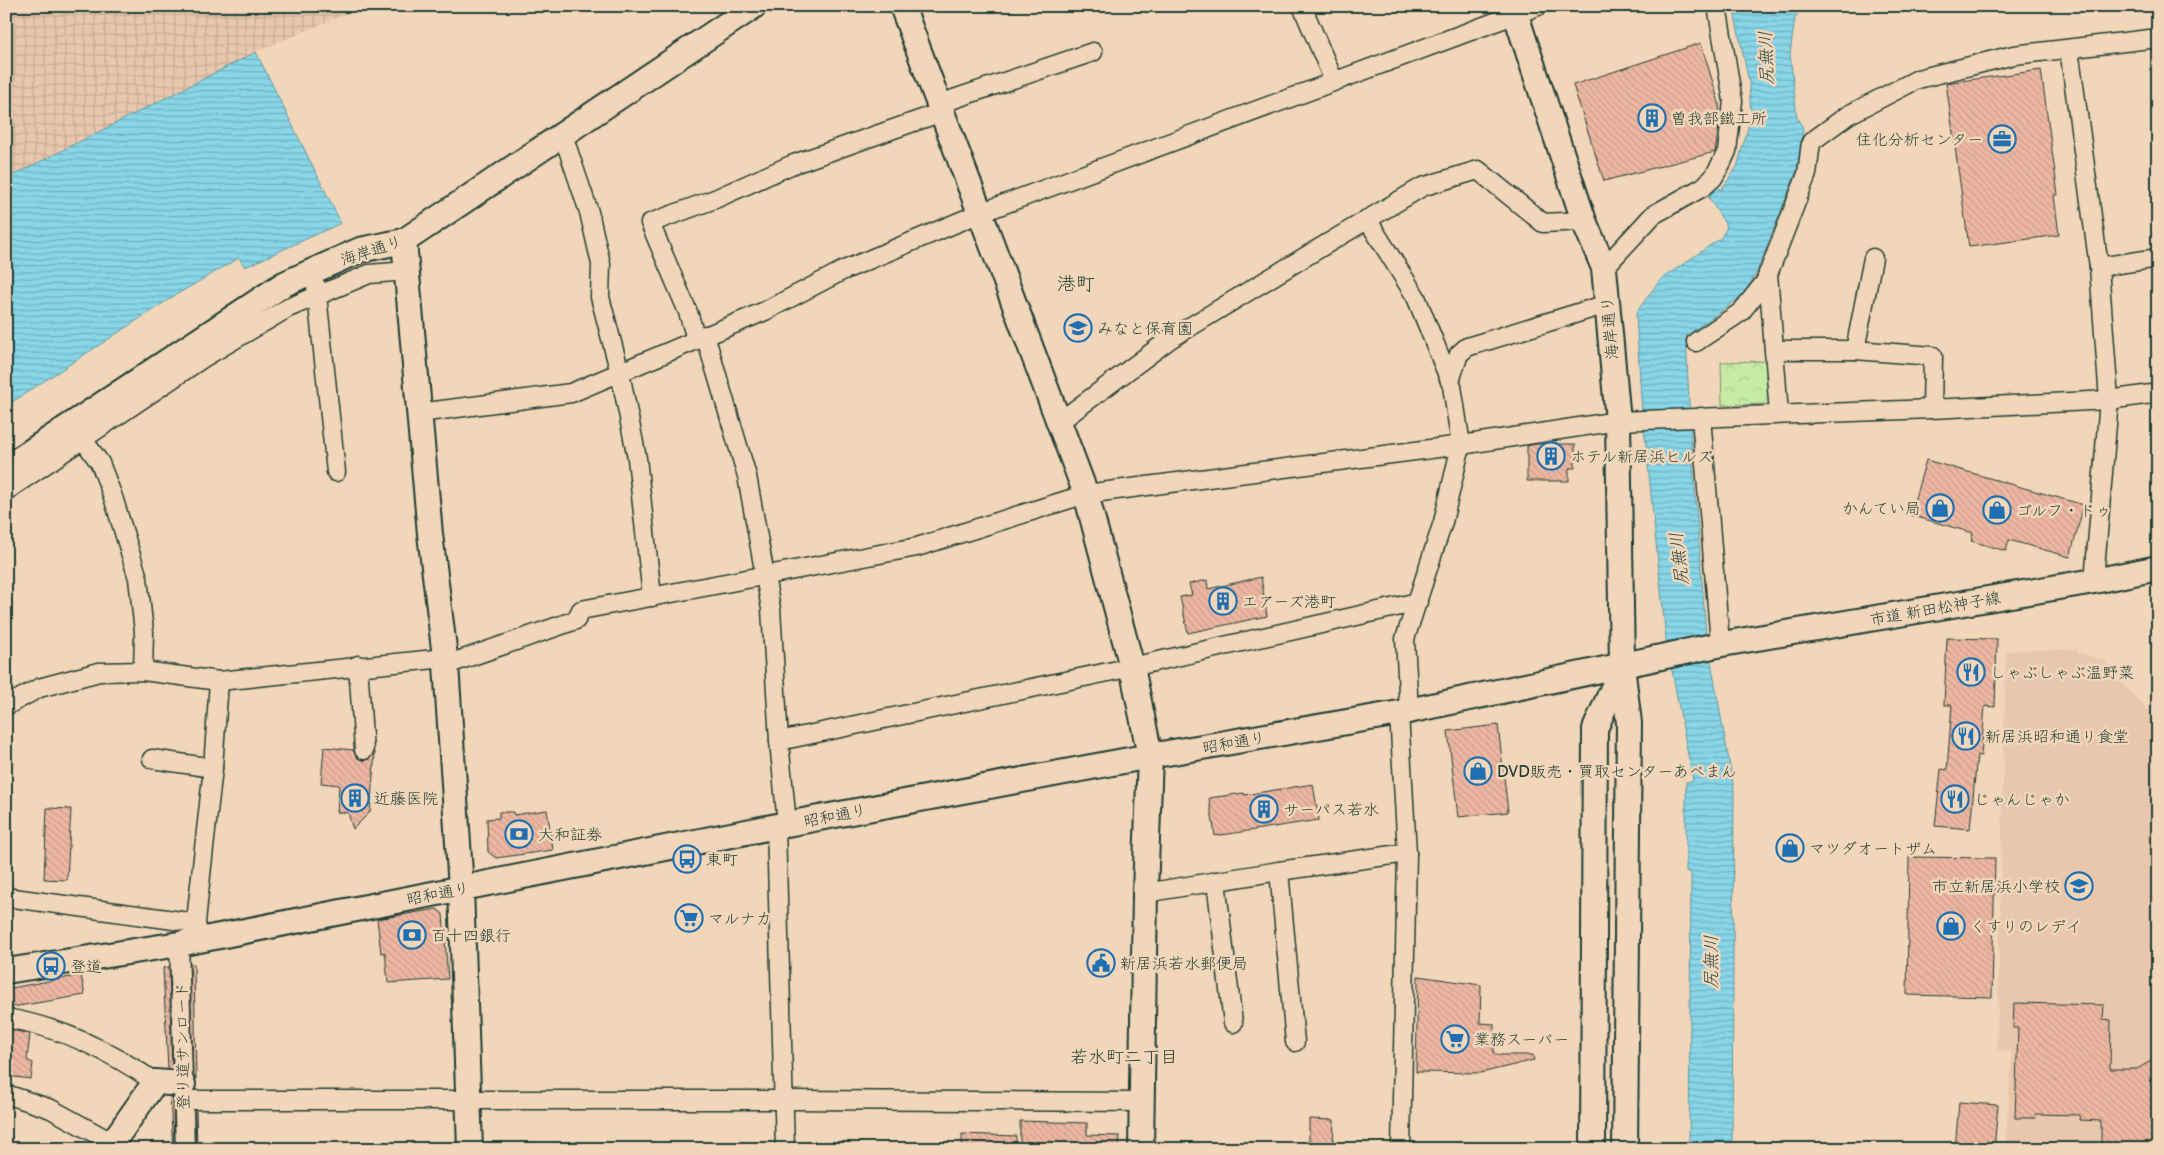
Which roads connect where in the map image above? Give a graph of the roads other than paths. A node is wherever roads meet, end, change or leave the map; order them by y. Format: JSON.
{"nodes":[{"id":1,"x":754,"y":6,"type":"edge"},
{"id":2,"x":902,"y":6,"type":"edge"},
{"id":3,"x":1302,"y":6,"type":"edge"},
{"id":4,"x":1717,"y":6,"type":"edge"},
{"id":5,"x":1522,"y":9,"type":"edge"},
{"id":6,"x":2158,"y":38,"type":"edge"},
{"id":7,"x":2069,"y":49,"type":"junction"},
{"id":8,"x":1093,"y":52,"type":"dead end"},
{"id":9,"x":1334,"y":81,"type":"junction"},
{"id":10,"x":940,"y":108,"type":"junction"},
{"id":11,"x":563,"y":135,"type":"junction"},
{"id":12,"x":980,"y":213,"type":"junction"},
{"id":13,"x":1367,"y":219,"type":"junction"},
{"id":14,"x":1584,"y":221,"type":"junction"},
{"id":15,"x":404,"y":241,"type":"junction"},
{"id":16,"x":1873,"y":258,"type":"dead end"},
{"id":17,"x":2158,"y":258,"type":"edge"},
{"id":18,"x":2099,"y":267,"type":"junction"},
{"id":19,"x":1604,"y":268,"type":"junction"},
{"id":20,"x":314,"y":270,"type":"junction"},
{"id":21,"x":407,"y":271,"type":"junction"},
{"id":22,"x":1768,"y":273,"type":"junction"},
{"id":23,"x":317,"y":295,"type":"junction"},
{"id":24,"x":1607,"y":304,"type":"junction"},
{"id":25,"x":701,"y":337,"type":"junction"},
{"id":26,"x":1696,"y":342,"type":"dead end"},
{"id":27,"x":1774,"y":350,"type":"junction"},
{"id":28,"x":1855,"y":350,"type":"junction"},
{"id":29,"x":620,"y":373,"type":"junction"},
{"id":30,"x":1450,"y":381,"type":"junction"},
{"id":31,"x":2158,"y":394,"type":"edge"},
{"id":32,"x":2109,"y":400,"type":"junction"},
{"id":33,"x":1932,"y":409,"type":"junction"},
{"id":34,"x":419,"y":413,"type":"junction"},
{"id":35,"x":1779,"y":414,"type":"junction"},
{"id":36,"x":1697,"y":417,"type":"junction"},
{"id":37,"x":1618,"y":421,"type":"junction"},
{"id":38,"x":1059,"y":422,"type":"junction"},
{"id":39,"x":78,"y":432,"type":"junction"},
{"id":40,"x":1461,"y":445,"type":"junction"},
{"id":41,"x":6,"y":468,"type":"edge"},
{"id":42,"x":336,"y":472,"type":"dead end"},
{"id":43,"x":6,"y":491,"type":"edge"},
{"id":44,"x":1086,"y":494,"type":"junction"},
{"id":45,"x":2158,"y":568,"type":"edge"},
{"id":46,"x":764,"y":576,"type":"junction"},
{"id":47,"x":2094,"y":581,"type":"junction"},
{"id":48,"x":652,"y":598,"type":"junction"},
{"id":49,"x":1418,"y":602,"type":"junction"},
{"id":50,"x":1717,"y":645,"type":"junction"},
{"id":51,"x":1664,"y":656,"type":"joint"},
{"id":52,"x":446,"y":662,"type":"junction"},
{"id":53,"x":358,"y":665,"type":"junction"},
{"id":54,"x":1622,"y":666,"type":"junction"},
{"id":55,"x":1132,"y":667,"type":"junction"},
{"id":56,"x":143,"y":671,"type":"junction"},
{"id":57,"x":220,"y":681,"type":"junction"},
{"id":58,"x":6,"y":706,"type":"edge"},
{"id":59,"x":1404,"y":712,"type":"junction"},
{"id":60,"x":779,"y":741,"type":"junction"},
{"id":61,"x":364,"y":750,"type":"dead end"},
{"id":62,"x":1150,"y":756,"type":"junction"},
{"id":63,"x":152,"y":759,"type":"dead end"},
{"id":64,"x":213,"y":768,"type":"junction"},
{"id":65,"x":781,"y":826,"type":"junction"},
{"id":66,"x":1407,"y":853,"type":"junction"},
{"id":67,"x":1279,"y":871,"type":"junction"},
{"id":68,"x":1216,"y":881,"type":"junction"},
{"id":69,"x":461,"y":888,"type":"junction"},
{"id":70,"x":1146,"y":893,"type":"junction"},
{"id":71,"x":6,"y":897,"type":"edge"},
{"id":72,"x":191,"y":936,"type":"junction"},
{"id":73,"x":6,"y":971,"type":"edge"},
{"id":74,"x":6,"y":1018,"type":"edge"},
{"id":75,"x":1233,"y":1023,"type":"dead end"},
{"id":76,"x":1296,"y":1042,"type":"dead end"},
{"id":77,"x":155,"y":1082,"type":"junction"},
{"id":78,"x":183,"y":1092,"type":"junction"},
{"id":79,"x":6,"y":1094,"type":"edge"},
{"id":80,"x":784,"y":1100,"type":"junction"},
{"id":81,"x":469,"y":1101,"type":"junction"},
{"id":82,"x":1142,"y":1102,"type":"junction"},
{"id":83,"x":110,"y":1146,"type":"edge"},
{"id":84,"x":185,"y":1149,"type":"edge"},
{"id":85,"x":470,"y":1149,"type":"edge"},
{"id":86,"x":785,"y":1149,"type":"edge"},
{"id":87,"x":1141,"y":1149,"type":"edge"},
{"id":88,"x":1401,"y":1149,"type":"edge"},
{"id":89,"x":1593,"y":1149,"type":"edge"},
{"id":90,"x":1625,"y":1149,"type":"edge"}],
"edges":[{"from":1,"to":11,"type":"street","name":"海岸通り"},
{"from":2,"to":10,"type":"street"},
{"from":3,"to":9,"type":"street"},
{"from":4,"to":19,"type":"street"},
{"from":5,"to":9,"type":"street"},
{"from":5,"to":14,"type":"street","name":"海岸通り"},
{"from":6,"to":7,"type":"street"},
{"from":7,"to":18,"type":"street"},
{"from":7,"to":22,"type":"street"},
{"from":8,"to":10,"type":"street"},
{"from":9,"to":12,"type":"street"},
{"from":10,"to":12,"type":"street"},
{"from":10,"to":25,"type":"street"},
{"from":11,"to":15,"type":"street","name":"海岸通り"},
{"from":11,"to":29,"type":"street"},
{"from":12,"to":25,"type":"street"},
{"from":12,"to":38,"type":"street"},
{"from":13,"to":14,"type":"street"},
{"from":13,"to":30,"type":"street"},
{"from":13,"to":38,"type":"street"},
{"from":14,"to":19,"type":"street","name":"海岸通り"},
{"from":15,"to":20,"type":"street","name":"海岸通り"},
{"from":15,"to":21,"type":"street"},
{"from":16,"to":28,"type":"street"},
{"from":17,"to":18,"type":"street"},
{"from":18,"to":32,"type":"street"},
{"from":19,"to":24,"type":"street","name":"海岸通り"},
{"from":20,"to":23,"type":"street"},
{"from":20,"to":39,"type":"street","name":"海岸通り"},
{"from":21,"to":23,"type":"street"},
{"from":21,"to":34,"type":"street"},
{"from":22,"to":26,"type":"street"},
{"from":22,"to":27,"type":"street"},
{"from":23,"to":39,"type":"street"},
{"from":23,"to":42,"type":"street"},
{"from":24,"to":30,"type":"street"},
{"from":24,"to":37,"type":"street","name":"海岸通り"},
{"from":25,"to":29,"type":"street"},
{"from":25,"to":46,"type":"street"},
{"from":27,"to":28,"type":"street"},
{"from":27,"to":35,"type":"street"},
{"from":28,"to":33,"type":"street"},
{"from":29,"to":34,"type":"street"},
{"from":29,"to":48,"type":"street"},
{"from":30,"to":40,"type":"street"},
{"from":31,"to":32,"type":"street"},
{"from":32,"to":33,"type":"street"},
{"from":32,"to":47,"type":"street"},
{"from":33,"to":35,"type":"street"},
{"from":34,"to":52,"type":"street"},
{"from":35,"to":36,"type":"street"},
{"from":36,"to":37,"type":"street"},
{"from":36,"to":50,"type":"street"},
{"from":37,"to":40,"type":"street"},
{"from":37,"to":54,"type":"street","name":"海岸通り"},
{"from":38,"to":44,"type":"street"},
{"from":39,"to":41,"type":"street","name":"海岸通り"},
{"from":39,"to":43,"type":"street"},
{"from":39,"to":56,"type":"street"},
{"from":40,"to":44,"type":"street"},
{"from":40,"to":49,"type":"street"},
{"from":44,"to":46,"type":"street"},
{"from":44,"to":55,"type":"street"},
{"from":45,"to":47,"type":"street","name":"市道 新田松神子線"},
{"from":46,"to":48,"type":"street"},
{"from":46,"to":60,"type":"street"},
{"from":47,"to":50,"type":"street","name":"市道 新田松神子線"},
{"from":48,"to":52,"type":"street"},
{"from":49,"to":55,"type":"street"},
{"from":49,"to":59,"type":"street"},
{"from":50,"to":51,"type":"street","name":"市道 新田松神子線"},
{"from":51,"to":54,"type":"street","name":"昭和通り"},
{"from":52,"to":53,"type":"street"},
{"from":52,"to":69,"type":"street"},
{"from":53,"to":57,"type":"street"},
{"from":53,"to":61,"type":"street"},
{"from":54,"to":59,"type":"street","name":"昭和通り"},
{"from":54,"to":89,"type":"street"},
{"from":54,"to":90,"type":"street","name":"海岸通り"},
{"from":55,"to":60,"type":"street"},
{"from":55,"to":62,"type":"street"},
{"from":56,"to":57,"type":"street"},
{"from":56,"to":58,"type":"street"},
{"from":57,"to":64,"type":"street","name":"登り道サンロード"},
{"from":59,"to":62,"type":"street","name":"昭和通り"},
{"from":59,"to":66,"type":"street"},
{"from":60,"to":65,"type":"street"},
{"from":62,"to":65,"type":"street","name":"昭和通り"},
{"from":62,"to":70,"type":"street"},
{"from":63,"to":64,"type":"street"},
{"from":64,"to":72,"type":"street","name":"登り道サンロード"},
{"from":65,"to":69,"type":"street","name":"昭和通り"},
{"from":65,"to":80,"type":"street"},
{"from":66,"to":67,"type":"street"},
{"from":66,"to":88,"type":"street"},
{"from":67,"to":68,"type":"street"},
{"from":67,"to":76,"type":"street"},
{"from":68,"to":70,"type":"street"},
{"from":68,"to":75,"type":"street"},
{"from":69,"to":72,"type":"street","name":"昭和通り"},
{"from":69,"to":81,"type":"street"},
{"from":70,"to":82,"type":"street"},
{"from":71,"to":72,"type":"street"},
{"from":72,"to":73,"type":"street","name":"昭和通り"},
{"from":72,"to":78,"type":"street","name":"登り道サンロード"},
{"from":74,"to":77,"type":"street"},
{"from":77,"to":78,"type":"street"},
{"from":77,"to":83,"type":"street"},
{"from":78,"to":81,"type":"street"},
{"from":78,"to":84,"type":"street","name":"登り道サンロード"},
{"from":79,"to":83,"type":"street"},
{"from":80,"to":81,"type":"street"},
{"from":80,"to":82,"type":"street"},
{"from":80,"to":86,"type":"street"},
{"from":81,"to":85,"type":"street"},
{"from":82,"to":87,"type":"street"}]}
